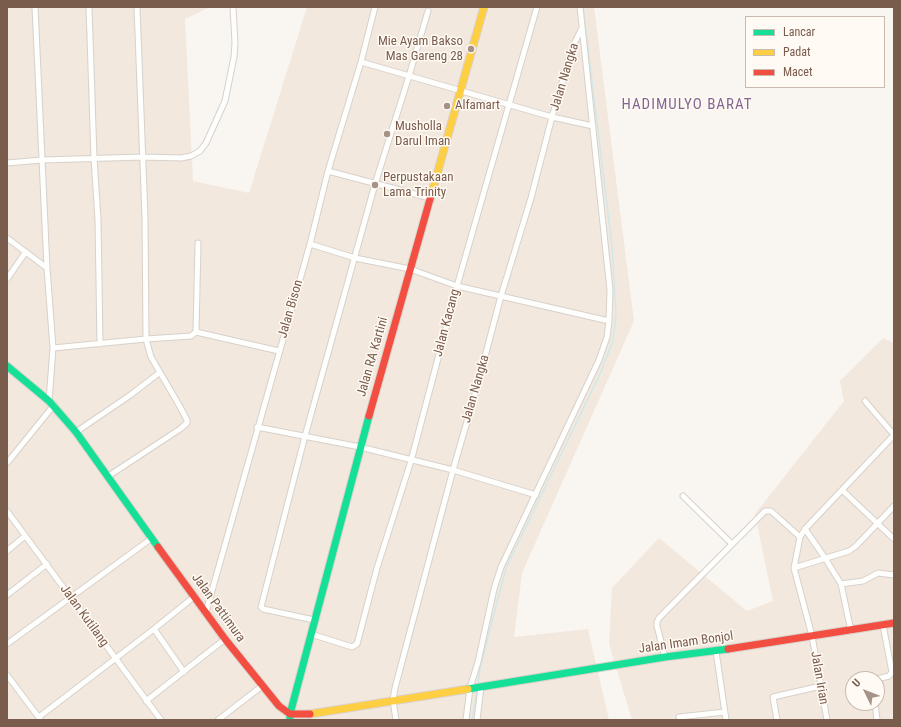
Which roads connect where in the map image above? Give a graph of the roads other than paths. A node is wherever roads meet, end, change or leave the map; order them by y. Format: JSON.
{"nodes":[{"id":1,"x":35,"y":7,"type":"edge"},
{"id":2,"x":89,"y":7,"type":"edge"},
{"id":3,"x":137,"y":7,"type":"edge"},
{"id":4,"x":233,"y":7,"type":"edge"},
{"id":5,"x":375,"y":7,"type":"edge"},
{"id":6,"x":484,"y":7,"type":"edge"},
{"id":7,"x":537,"y":7,"type":"edge"},
{"id":8,"x":580,"y":7,"type":"edge"},
{"id":9,"x":428,"y":11,"type":"dead end"},
{"id":10,"x":583,"y":28,"type":"junction"},
{"id":11,"x":361,"y":62,"type":"junction"},
{"id":12,"x":409,"y":76,"type":"junction"},
{"id":13,"x":461,"y":91,"type":"junction"},
{"id":14,"x":509,"y":105,"type":"junction"},
{"id":15,"x":552,"y":117,"type":"junction"},
{"id":16,"x":593,"y":126,"type":"junction"},
{"id":17,"x":143,"y":157,"type":"junction"},
{"id":18,"x":94,"y":158,"type":"junction"},
{"id":19,"x":42,"y":160,"type":"junction"},
{"id":20,"x":7,"y":163,"type":"edge"},
{"id":21,"x":328,"y":171,"type":"junction"},
{"id":22,"x":375,"y":184,"type":"junction"},
{"id":23,"x":430,"y":198,"type":"junction"},
{"id":24,"x":7,"y":238,"type":"edge"},
{"id":25,"x":198,"y":243,"type":"dead end"},
{"id":26,"x":310,"y":244,"type":"junction"},
{"id":27,"x":25,"y":253,"type":"junction"},
{"id":28,"x":355,"y":258,"type":"junction"},
{"id":29,"x":47,"y":268,"type":"junction"},
{"id":30,"x":410,"y":270,"type":"junction"},
{"id":31,"x":7,"y":279,"type":"edge"},
{"id":32,"x":457,"y":286,"type":"junction"},
{"id":33,"x":501,"y":296,"type":"junction"},
{"id":34,"x":609,"y":321,"type":"junction"},
{"id":35,"x":196,"y":332,"type":"junction"},
{"id":36,"x":146,"y":339,"type":"junction"},
{"id":37,"x":100,"y":344,"type":"junction"},
{"id":38,"x":53,"y":348,"type":"junction"},
{"id":39,"x":279,"y":351,"type":"junction"},
{"id":40,"x":7,"y":366,"type":"edge"},
{"id":41,"x":159,"y":373,"type":"junction"},
{"id":42,"x":865,"y":401,"type":"dead end"},
{"id":43,"x":51,"y":403,"type":"junction"},
{"id":44,"x":257,"y":428,"type":"junction"},
{"id":45,"x":76,"y":432,"type":"junction"},
{"id":46,"x":894,"y":435,"type":"edge"},
{"id":47,"x":305,"y":436,"type":"junction"},
{"id":48,"x":360,"y":447,"type":"junction"},
{"id":49,"x":411,"y":461,"type":"junction"},
{"id":50,"x":7,"y":463,"type":"edge"},
{"id":51,"x":453,"y":470,"type":"junction"},
{"id":52,"x":107,"y":476,"type":"junction"},
{"id":53,"x":842,"y":490,"type":"junction"},
{"id":54,"x":536,"y":494,"type":"junction"},
{"id":55,"x":683,"y":496,"type":"dead end"},
{"id":56,"x":894,"y":506,"type":"edge"},
{"id":57,"x":7,"y":511,"type":"edge"},
{"id":58,"x":878,"y":524,"type":"junction"},
{"id":59,"x":805,"y":529,"type":"junction"},
{"id":60,"x":25,"y":536,"type":"junction"},
{"id":61,"x":152,"y":538,"type":"junction"},
{"id":62,"x":800,"y":538,"type":"junction"},
{"id":63,"x":894,"y":539,"type":"edge"},
{"id":64,"x":732,"y":544,"type":"junction"},
{"id":65,"x":7,"y":551,"type":"edge"},
{"id":66,"x":825,"y":558,"type":"junction"},
{"id":67,"x":47,"y":564,"type":"junction"},
{"id":68,"x":794,"y":568,"type":"junction"},
{"id":69,"x":894,"y":575,"type":"edge"},
{"id":70,"x":841,"y":584,"type":"junction"},
{"id":71,"x":7,"y":595,"type":"edge"},
{"id":72,"x":195,"y":596,"type":"junction"},
{"id":73,"x":70,"y":597,"type":"junction"},
{"id":74,"x":206,"y":612,"type":"junction"},
{"id":75,"x":314,"y":620,"type":"junction"},
{"id":76,"x":894,"y":623,"type":"edge"},
{"id":77,"x":883,"y":625,"type":"junction"},
{"id":78,"x":154,"y":629,"type":"junction"},
{"id":79,"x":850,"y":630,"type":"junction"},
{"id":80,"x":311,"y":634,"type":"junction"},
{"id":81,"x":812,"y":636,"type":"junction"},
{"id":82,"x":225,"y":639,"type":"junction"},
{"id":83,"x":7,"y":644,"type":"edge"},
{"id":84,"x":716,"y":651,"type":"junction"},
{"id":85,"x":665,"y":657,"type":"junction"},
{"id":86,"x":115,"y":658,"type":"junction"},
{"id":87,"x":184,"y":672,"type":"junction"},
{"id":88,"x":7,"y":675,"type":"edge"},
{"id":89,"x":885,"y":677,"type":"edge"},
{"id":90,"x":262,"y":686,"type":"junction"},
{"id":91,"x":821,"y":686,"type":"junction"},
{"id":92,"x":480,"y":687,"type":"junction"},
{"id":93,"x":470,"y":688,"type":"junction"},
{"id":94,"x":393,"y":700,"type":"junction"},
{"id":95,"x":146,"y":701,"type":"junction"},
{"id":96,"x":725,"y":712,"type":"junction"},
{"id":97,"x":290,"y":717,"type":"edge"},
{"id":98,"x":679,"y":717,"type":"dead end"},
{"id":99,"x":40,"y":719,"type":"edge"},
{"id":100,"x":161,"y":720,"type":"edge"},
{"id":101,"x":218,"y":720,"type":"edge"},
{"id":102,"x":396,"y":720,"type":"edge"},
{"id":103,"x":466,"y":720,"type":"edge"},
{"id":104,"x":477,"y":720,"type":"edge"},
{"id":105,"x":726,"y":720,"type":"edge"},
{"id":106,"x":777,"y":720,"type":"edge"},
{"id":107,"x":827,"y":720,"type":"edge"}],
"edges":[{"from":1,"to":19,"type":"street"},
{"from":2,"to":18,"type":"street"},
{"from":3,"to":17,"type":"street"},
{"from":4,"to":17,"type":"street"},
{"from":5,"to":11,"type":"street","name":"Jalan Bison"},
{"from":6,"to":13,"type":"main road","name":"Jalan RA Kartini"},
{"from":7,"to":14,"type":"street","name":"Jalan Kacang"},
{"from":8,"to":10,"type":"street"},
{"from":9,"to":12,"type":"street"},
{"from":10,"to":15,"type":"street","name":"Jalan Nangka"},
{"from":10,"to":16,"type":"street","name":"Jalan Nangka"},
{"from":11,"to":12,"type":"street"},
{"from":11,"to":21,"type":"street","name":"Jalan Bison"},
{"from":12,"to":13,"type":"street"},
{"from":12,"to":22,"type":"street"},
{"from":13,"to":14,"type":"street"},
{"from":13,"to":23,"type":"main road","name":"Jalan RA Kartini"},
{"from":14,"to":15,"type":"street"},
{"from":14,"to":32,"type":"street","name":"Jalan Kacang"},
{"from":15,"to":16,"type":"street"},
{"from":15,"to":33,"type":"street","name":"Jalan Nangka"},
{"from":16,"to":34,"type":"street","name":"Jalan Nangka"},
{"from":17,"to":18,"type":"street"},
{"from":17,"to":36,"type":"street"},
{"from":18,"to":19,"type":"street"},
{"from":18,"to":37,"type":"street"},
{"from":19,"to":20,"type":"street"},
{"from":19,"to":29,"type":"street"},
{"from":21,"to":22,"type":"street"},
{"from":21,"to":26,"type":"street","name":"Jalan Bison"},
{"from":22,"to":23,"type":"street"},
{"from":22,"to":28,"type":"street"},
{"from":23,"to":30,"type":"main road","name":"Jalan RA Kartini"},
{"from":24,"to":27,"type":"street"},
{"from":25,"to":35,"type":"street"},
{"from":26,"to":28,"type":"street"},
{"from":26,"to":39,"type":"street","name":"Jalan Bison"},
{"from":27,"to":29,"type":"street"},
{"from":27,"to":31,"type":"street"},
{"from":28,"to":30,"type":"street"},
{"from":28,"to":47,"type":"street"},
{"from":29,"to":38,"type":"street"},
{"from":30,"to":32,"type":"street"},
{"from":30,"to":48,"type":"main road","name":"Jalan RA Kartini"},
{"from":32,"to":33,"type":"street"},
{"from":32,"to":49,"type":"street","name":"Jalan Kacang"},
{"from":33,"to":34,"type":"street"},
{"from":33,"to":51,"type":"street","name":"Jalan Nangka"},
{"from":34,"to":54,"type":"street","name":"Jalan Nangka"},
{"from":35,"to":36,"type":"street"},
{"from":35,"to":39,"type":"street"},
{"from":36,"to":37,"type":"street"},
{"from":36,"to":41,"type":"street"},
{"from":37,"to":38,"type":"street"},
{"from":38,"to":43,"type":"street"},
{"from":39,"to":44,"type":"street","name":"Jalan Bison"},
{"from":40,"to":43,"type":"main road","name":"Jalan Pattimura"},
{"from":41,"to":45,"type":"street"},
{"from":41,"to":52,"type":"street"},
{"from":42,"to":46,"type":"street"},
{"from":43,"to":45,"type":"main road","name":"Jalan Pattimura"},
{"from":43,"to":50,"type":"street"},
{"from":44,"to":47,"type":"street"},
{"from":44,"to":74,"type":"street","name":"Jalan Bison"},
{"from":45,"to":52,"type":"main road","name":"Jalan Pattimura"},
{"from":46,"to":53,"type":"street"},
{"from":47,"to":48,"type":"street"},
{"from":47,"to":75,"type":"street"},
{"from":48,"to":49,"type":"street"},
{"from":48,"to":75,"type":"main road","name":"Jalan RA Kartini"},
{"from":49,"to":51,"type":"street"},
{"from":49,"to":80,"type":"street","name":"Jalan Kacang"},
{"from":51,"to":54,"type":"street"},
{"from":51,"to":94,"type":"street","name":"Jalan Nangka"},
{"from":52,"to":61,"type":"main road","name":"Jalan Pattimura"},
{"from":53,"to":58,"type":"street"},
{"from":53,"to":59,"type":"street"},
{"from":54,"to":93,"type":"street","name":"Jalan Nangka"},
{"from":55,"to":64,"type":"street"},
{"from":56,"to":58,"type":"street"},
{"from":57,"to":60,"type":"street","name":"Jalan Kutilang"},
{"from":58,"to":63,"type":"street"},
{"from":58,"to":66,"type":"street"},
{"from":59,"to":62,"type":"street"},
{"from":59,"to":66,"type":"street"},
{"from":60,"to":65,"type":"street"},
{"from":60,"to":67,"type":"street","name":"Jalan Kutilang"},
{"from":61,"to":72,"type":"main road","name":"Jalan Pattimura"},
{"from":61,"to":73,"type":"street"},
{"from":62,"to":64,"type":"street"},
{"from":62,"to":68,"type":"street"},
{"from":64,"to":85,"type":"street"},
{"from":66,"to":68,"type":"street"},
{"from":66,"to":70,"type":"street"},
{"from":67,"to":71,"type":"street"},
{"from":67,"to":73,"type":"street","name":"Jalan Kutilang"},
{"from":68,"to":81,"type":"street","name":"Jalan Irian"},
{"from":69,"to":70,"type":"street"},
{"from":70,"to":79,"type":"street"},
{"from":72,"to":74,"type":"main road","name":"Jalan Pattimura"},
{"from":72,"to":78,"type":"street"},
{"from":73,"to":83,"type":"street"},
{"from":73,"to":86,"type":"street","name":"Jalan Kutilang"},
{"from":74,"to":82,"type":"main road","name":"Jalan Pattimura"},
{"from":75,"to":80,"type":"main road","name":"Jalan RA Kartini"},
{"from":76,"to":77,"type":"main road","name":"Jalan Imam Bonjol"},
{"from":77,"to":79,"type":"main road","name":"Jalan Imam Bonjol"},
{"from":77,"to":89,"type":"street"},
{"from":78,"to":86,"type":"street"},
{"from":78,"to":87,"type":"street"},
{"from":79,"to":81,"type":"main road","name":"Jalan Imam Bonjol"},
{"from":80,"to":97,"type":"main road","name":"Jalan RA Kartini"},
{"from":81,"to":84,"type":"main road","name":"Jalan Imam Bonjol"},
{"from":81,"to":91,"type":"street","name":"Jalan Irian"},
{"from":82,"to":87,"type":"street"},
{"from":82,"to":90,"type":"main road","name":"Jalan Pattimura"},
{"from":84,"to":85,"type":"main road","name":"Jalan Imam Bonjol"},
{"from":84,"to":96,"type":"street"},
{"from":85,"to":92,"type":"main road","name":"Jalan Imam Bonjol"},
{"from":86,"to":95,"type":"street","name":"Jalan Kutilang"},
{"from":86,"to":99,"type":"street"},
{"from":87,"to":95,"type":"street"},
{"from":88,"to":99,"type":"street"},
{"from":90,"to":97,"type":"main road","name":"Jalan Pattimura"},
{"from":90,"to":101,"type":"street"},
{"from":91,"to":106,"type":"street"},
{"from":91,"to":107,"type":"street","name":"Jalan Irian"},
{"from":92,"to":93,"type":"main road"},
{"from":92,"to":104,"type":"street"},
{"from":93,"to":94,"type":"main road"},
{"from":93,"to":103,"type":"street","name":"Jalan Nangka"},
{"from":94,"to":97,"type":"main road"},
{"from":94,"to":102,"type":"street"},
{"from":95,"to":100,"type":"street","name":"Jalan Kutilang"},
{"from":96,"to":98,"type":"street"},
{"from":96,"to":105,"type":"street"}]}
